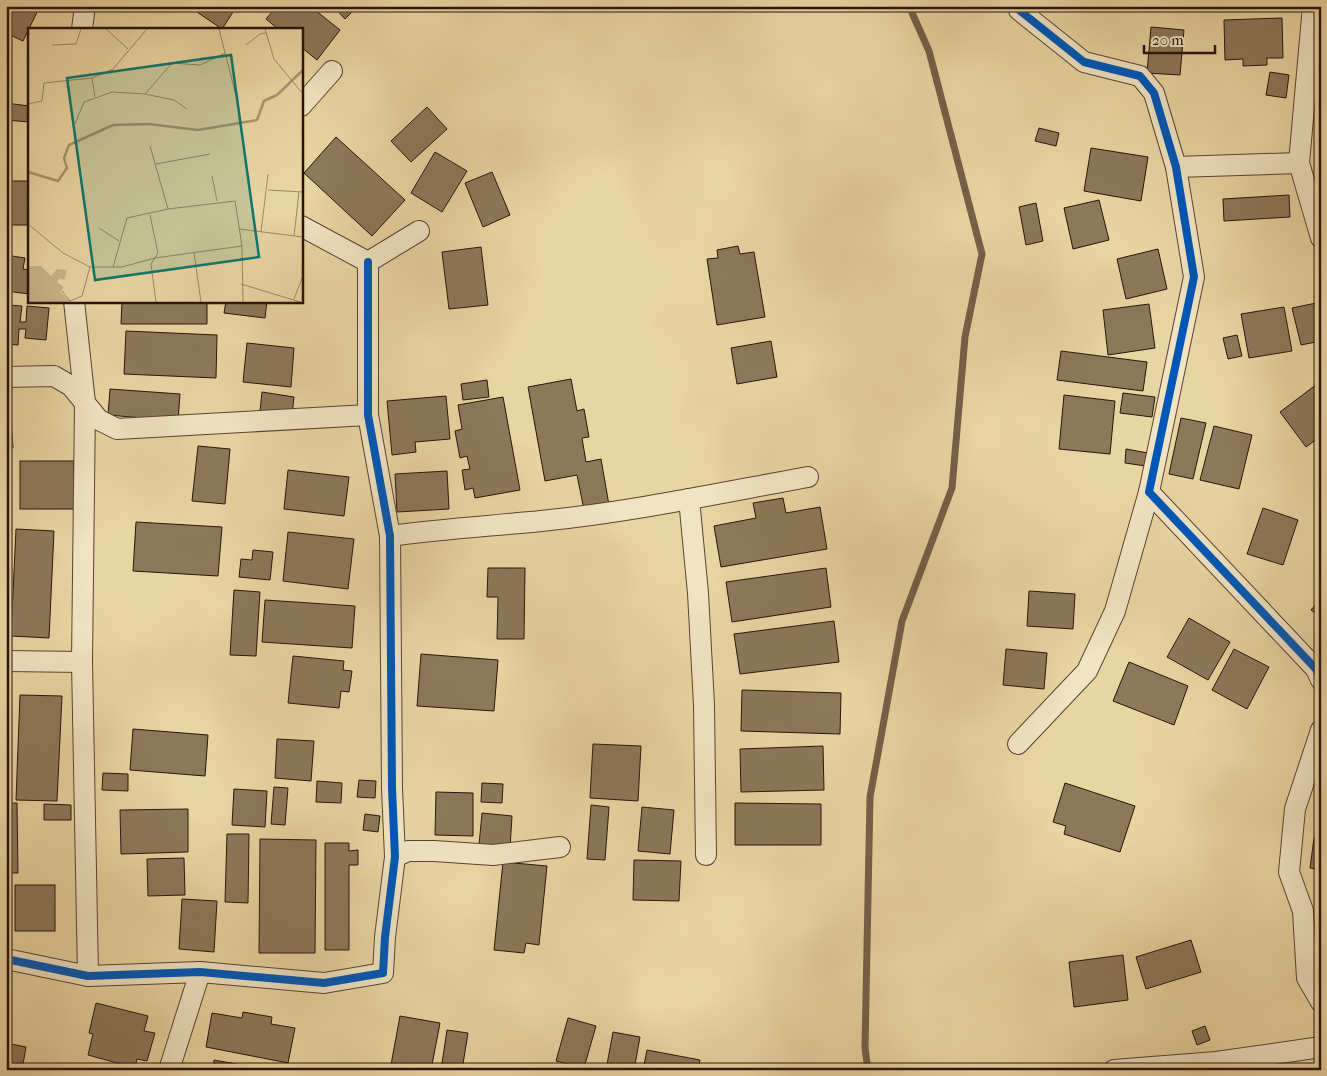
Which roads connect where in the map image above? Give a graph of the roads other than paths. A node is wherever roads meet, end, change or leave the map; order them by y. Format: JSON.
{"nodes":[{"id":1,"x":85,"y":6,"type":"edge"},
{"id":2,"x":1313,"y":6,"type":"edge"},
{"id":3,"x":1019,"y":10,"type":"dead end"},
{"id":4,"x":82,"y":28,"type":"edge"},
{"id":5,"x":332,"y":71,"type":"dead end"},
{"id":6,"x":302,"y":105,"type":"edge"},
{"id":7,"x":1299,"y":163,"type":"junction"},
{"id":8,"x":1176,"y":167,"type":"junction"},
{"id":9,"x":302,"y":227,"type":"edge"},
{"id":10,"x":419,"y":231,"type":"dead end"},
{"id":11,"x":1321,"y":238,"type":"edge"},
{"id":12,"x":368,"y":262,"type":"junction"},
{"id":13,"x":74,"y":302,"type":"edge"},
{"id":14,"x":6,"y":377,"type":"edge"},
{"id":15,"x":85,"y":403,"type":"junction"},
{"id":16,"x":368,"y":415,"type":"junction"},
{"id":17,"x":808,"y":477,"type":"dead end"},
{"id":18,"x":1149,"y":492,"type":"junction"},
{"id":19,"x":688,"y":499,"type":"junction"},
{"id":20,"x":390,"y":536,"type":"junction"},
{"id":21,"x":6,"y":661,"type":"edge"},
{"id":22,"x":82,"y":662,"type":"junction"},
{"id":23,"x":1321,"y":680,"type":"edge"},
{"id":24,"x":1321,"y":730,"type":"edge"},
{"id":25,"x":1018,"y":744,"type":"dead end"},
{"id":26,"x":560,"y":847,"type":"dead end"},
{"id":27,"x":706,"y":855,"type":"dead end"},
{"id":28,"x":395,"y":857,"type":"junction"},
{"id":29,"x":6,"y":959,"type":"edge"},
{"id":30,"x":200,"y":972,"type":"junction"},
{"id":31,"x":88,"y":976,"type":"junction"},
{"id":32,"x":1321,"y":1002,"type":"edge"},
{"id":33,"x":1321,"y":1047,"type":"edge"},
{"id":34,"x":169,"y":1070,"type":"edge"},
{"id":35,"x":1114,"y":1070,"type":"edge"}],
"edges":[{"from":1,"to":4,"type":"street"},
{"from":2,"to":7,"type":"street"},
{"from":3,"to":8,"type":"street"},
{"from":5,"to":6,"type":"street"},
{"from":7,"to":8,"type":"street"},
{"from":7,"to":11,"type":"street"},
{"from":8,"to":18,"type":"street"},
{"from":9,"to":12,"type":"street"},
{"from":10,"to":12,"type":"street"},
{"from":12,"to":16,"type":"street"},
{"from":13,"to":15,"type":"street"},
{"from":14,"to":15,"type":"street"},
{"from":15,"to":16,"type":"street"},
{"from":15,"to":22,"type":"street"},
{"from":16,"to":20,"type":"street"},
{"from":17,"to":19,"type":"street"},
{"from":18,"to":23,"type":"street"},
{"from":18,"to":25,"type":"street"},
{"from":19,"to":20,"type":"street"},
{"from":19,"to":27,"type":"street"},
{"from":20,"to":28,"type":"street"},
{"from":21,"to":22,"type":"street"},
{"from":22,"to":31,"type":"street"},
{"from":24,"to":32,"type":"street"},
{"from":26,"to":28,"type":"street"},
{"from":28,"to":30,"type":"street"},
{"from":29,"to":31,"type":"street"},
{"from":30,"to":31,"type":"street"},
{"from":30,"to":34,"type":"street"},
{"from":33,"to":35,"type":"street"}]}
